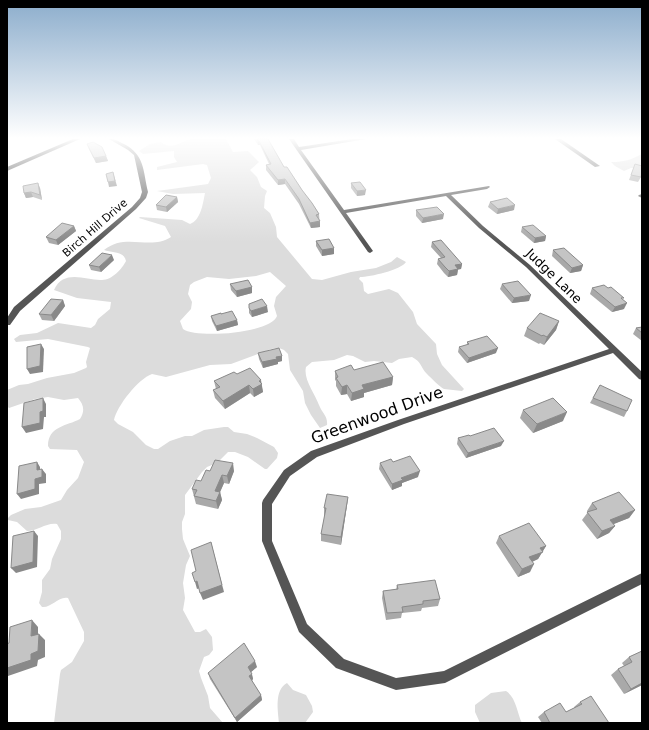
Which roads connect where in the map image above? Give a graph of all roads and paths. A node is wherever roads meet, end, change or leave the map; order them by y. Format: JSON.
{"nodes":[{"id":1,"x":140,"y":173,"type":"edge"},
{"id":2,"x":315,"y":173,"type":"edge"},
{"id":3,"x":487,"y":187,"type":"dead end"},
{"id":4,"x":447,"y":194,"type":"junction"},
{"id":5,"x":343,"y":212,"type":"junction"},
{"id":6,"x":370,"y":251,"type":"dead end"},
{"id":7,"x":7,"y":323,"type":"edge"},
{"id":8,"x":614,"y":350,"type":"junction"},
{"id":9,"x":642,"y":377,"type":"edge"},
{"id":10,"x":642,"y":578,"type":"edge"}],
"edges":[{"from":1,"to":7,"type":"street","name":"Birch Hill Drive"},
{"from":2,"to":5,"type":"street"},
{"from":3,"to":4,"type":"street"},
{"from":4,"to":5,"type":"street"},
{"from":4,"to":8,"type":"street","name":"Judge Lane"},
{"from":5,"to":6,"type":"street"},
{"from":8,"to":9,"type":"street","name":"Judge Lane"},
{"from":8,"to":10,"type":"street","name":"Greenwood Drive"}]}
